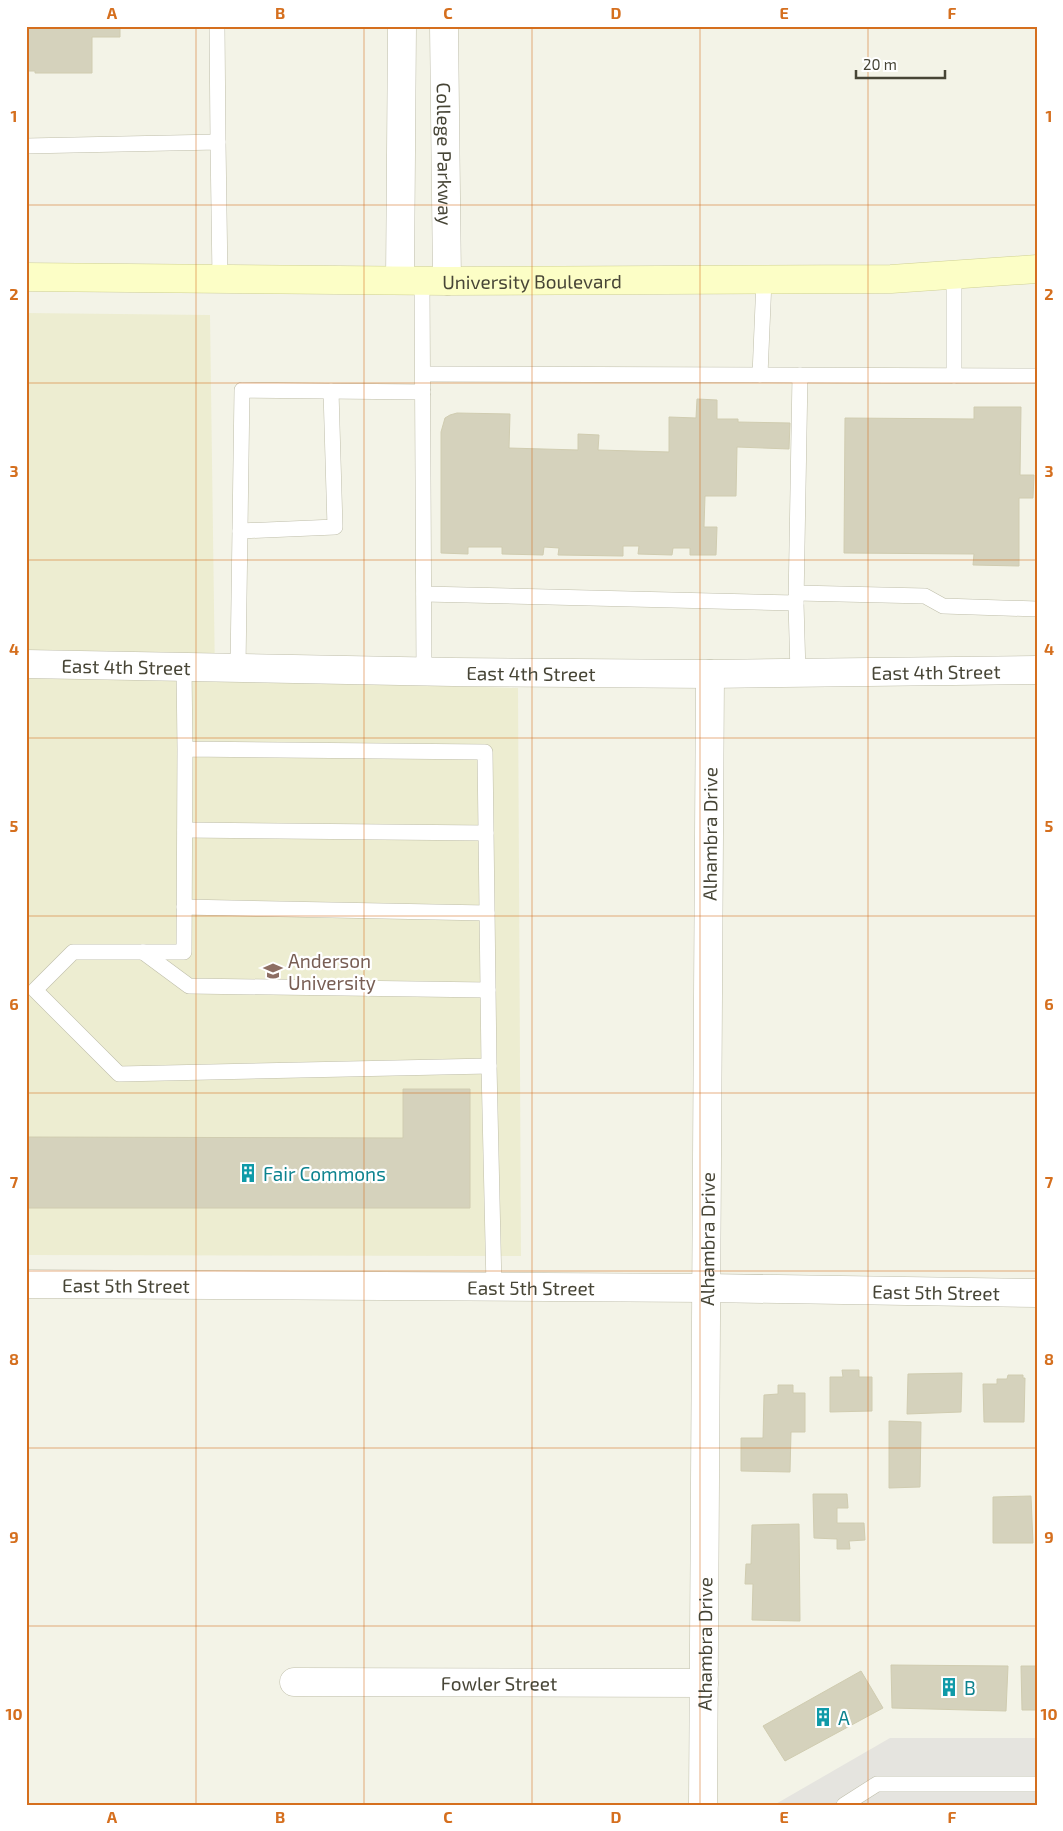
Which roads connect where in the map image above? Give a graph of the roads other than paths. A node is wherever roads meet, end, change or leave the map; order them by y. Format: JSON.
{"nodes":[{"id":1,"x":217,"y":26,"type":"edge"},
{"id":2,"x":402,"y":26,"type":"edge"},
{"id":3,"x":444,"y":26,"type":"edge"},
{"id":4,"x":218,"y":142,"type":"junction"},
{"id":5,"x":26,"y":146,"type":"edge"},
{"id":6,"x":1037,"y":269,"type":"edge"},
{"id":7,"x":954,"y":275,"type":"junction"},
{"id":8,"x":26,"y":277,"type":"edge"},
{"id":9,"x":220,"y":279,"type":"junction"},
{"id":10,"x":764,"y":280,"type":"junction"},
{"id":11,"x":423,"y":281,"type":"junction"},
{"id":12,"x":423,"y":374,"type":"junction"},
{"id":13,"x":760,"y":375,"type":"junction"},
{"id":14,"x":800,"y":375,"type":"junction"},
{"id":15,"x":954,"y":376,"type":"junction"},
{"id":16,"x":1037,"y":376,"type":"edge"},
{"id":17,"x":332,"y":391,"type":"junction"},
{"id":18,"x":423,"y":392,"type":"junction"},
{"id":19,"x":240,"y":531,"type":"junction"},
{"id":20,"x":424,"y":594,"type":"junction"},
{"id":21,"x":796,"y":598,"type":"junction"},
{"id":22,"x":1037,"y":609,"type":"edge"},
{"id":23,"x":26,"y":664,"type":"edge"},
{"id":24,"x":184,"y":667,"type":"junction"},
{"id":25,"x":238,"y":668,"type":"junction"},
{"id":26,"x":1037,"y":670,"type":"edge"},
{"id":27,"x":424,"y":672,"type":"junction"},
{"id":28,"x":798,"y":672,"type":"junction"},
{"id":29,"x":710,"y":674,"type":"junction"},
{"id":30,"x":185,"y":749,"type":"junction"},
{"id":31,"x":184,"y":830,"type":"junction"},
{"id":32,"x":486,"y":833,"type":"junction"},
{"id":33,"x":184,"y":908,"type":"junction"},
{"id":34,"x":487,"y":913,"type":"junction"},
{"id":35,"x":143,"y":952,"type":"junction"},
{"id":36,"x":488,"y":990,"type":"junction"},
{"id":37,"x":489,"y":1066,"type":"junction"},
{"id":38,"x":26,"y":1284,"type":"edge"},
{"id":39,"x":494,"y":1287,"type":"junction"},
{"id":40,"x":706,"y":1288,"type":"junction"},
{"id":41,"x":1037,"y":1293,"type":"edge"},
{"id":42,"x":294,"y":1682,"type":"dead end"},
{"id":43,"x":704,"y":1683,"type":"junction"},
{"id":44,"x":1037,"y":1784,"type":"edge"},
{"id":45,"x":703,"y":1805,"type":"edge"},
{"id":46,"x":844,"y":1805,"type":"edge"}],
"edges":[{"from":1,"to":4,"type":"lane"},
{"from":2,"to":11,"type":"street"},
{"from":3,"to":11,"type":"street","name":"College Parkway"},
{"from":4,"to":5,"type":"lane"},
{"from":4,"to":9,"type":"lane"},
{"from":6,"to":7,"type":"main road","name":"University Boulevard"},
{"from":7,"to":10,"type":"main road","name":"University Boulevard"},
{"from":7,"to":15,"type":"lane"},
{"from":8,"to":9,"type":"main road","name":"University Boulevard"},
{"from":9,"to":11,"type":"main road","name":"University Boulevard"},
{"from":10,"to":11,"type":"main road","name":"University Boulevard"},
{"from":10,"to":13,"type":"lane"},
{"from":11,"to":12,"type":"lane"},
{"from":12,"to":13,"type":"lane"},
{"from":12,"to":18,"type":"lane"},
{"from":13,"to":14,"type":"lane"},
{"from":14,"to":15,"type":"lane"},
{"from":14,"to":21,"type":"lane"},
{"from":15,"to":16,"type":"lane"},
{"from":17,"to":18,"type":"lane"},
{"from":17,"to":19,"type":"lane"},
{"from":17,"to":19,"type":"lane"},
{"from":18,"to":20,"type":"lane"},
{"from":19,"to":25,"type":"lane"},
{"from":20,"to":21,"type":"lane"},
{"from":20,"to":27,"type":"lane"},
{"from":21,"to":22,"type":"lane"},
{"from":21,"to":28,"type":"lane"},
{"from":23,"to":24,"type":"street","name":"East 4th Street"},
{"from":24,"to":25,"type":"street","name":"East 4th Street"},
{"from":24,"to":30,"type":"lane"},
{"from":25,"to":27,"type":"street","name":"East 4th Street"},
{"from":26,"to":28,"type":"street","name":"East 4th Street"},
{"from":27,"to":29,"type":"street","name":"East 4th Street"},
{"from":28,"to":29,"type":"street","name":"East 4th Street"},
{"from":29,"to":40,"type":"street","name":"Alhambra Drive"},
{"from":30,"to":31,"type":"lane"},
{"from":30,"to":32,"type":"lane"},
{"from":31,"to":32,"type":"lane"},
{"from":31,"to":33,"type":"lane"},
{"from":32,"to":34,"type":"lane"},
{"from":33,"to":34,"type":"lane"},
{"from":33,"to":35,"type":"lane"},
{"from":34,"to":36,"type":"lane"},
{"from":35,"to":36,"type":"lane"},
{"from":35,"to":37,"type":"lane"},
{"from":36,"to":37,"type":"lane"},
{"from":37,"to":39,"type":"lane"},
{"from":38,"to":39,"type":"street","name":"East 5th Street"},
{"from":39,"to":40,"type":"street","name":"East 5th Street"},
{"from":40,"to":41,"type":"street","name":"East 5th Street"},
{"from":40,"to":43,"type":"street","name":"Alhambra Drive"},
{"from":42,"to":43,"type":"street","name":"Fowler Street"},
{"from":43,"to":45,"type":"street","name":"Alhambra Drive"},
{"from":44,"to":46,"type":"lane"}]}
